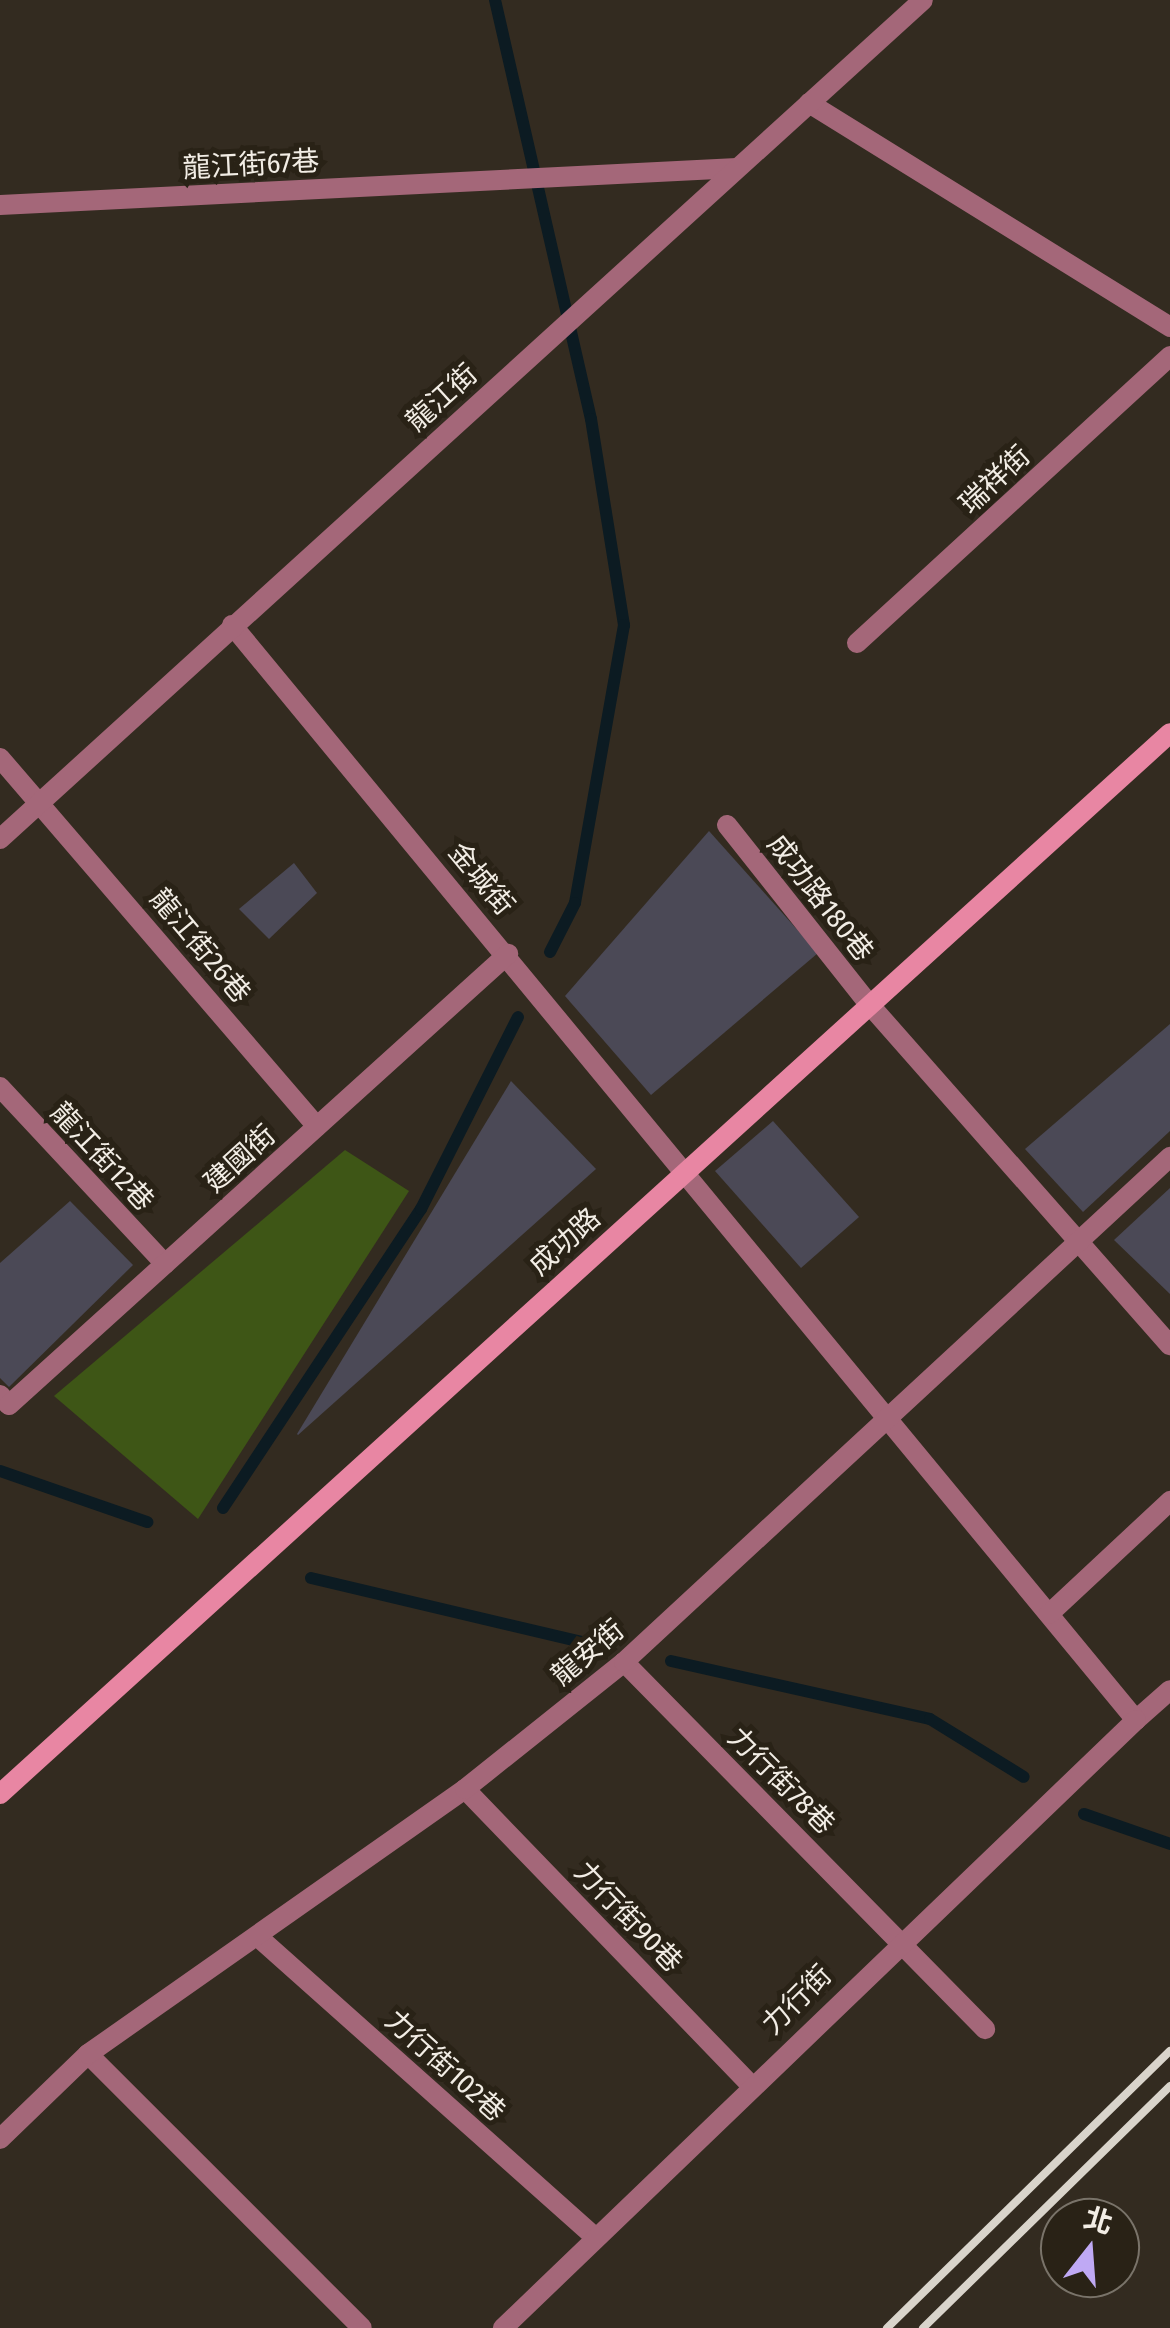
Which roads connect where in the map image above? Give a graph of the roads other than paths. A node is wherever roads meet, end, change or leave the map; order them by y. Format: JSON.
{"nodes":[{"id":1,"x":923,"y":0,"type":"edge"},
{"id":2,"x":809,"y":104,"type":"junction"},
{"id":3,"x":737,"y":168,"type":"junction"},
{"id":4,"x":0,"y":205,"type":"edge"},
{"id":5,"x":1170,"y":327,"type":"edge"},
{"id":6,"x":1170,"y":356,"type":"edge"},
{"id":7,"x":232,"y":625,"type":"junction"},
{"id":8,"x":857,"y":643,"type":"dead end"},
{"id":9,"x":1170,"y":733,"type":"edge"},
{"id":10,"x":0,"y":758,"type":"edge"},
{"id":11,"x":42,"y":800,"type":"junction"},
{"id":12,"x":727,"y":825,"type":"dead end"},
{"id":13,"x":0,"y":839,"type":"edge"},
{"id":14,"x":508,"y":954,"type":"junction"},
{"id":15,"x":869,"y":1004,"type":"junction"},
{"id":16,"x":0,"y":1087,"type":"edge"},
{"id":17,"x":317,"y":1127,"type":"junction"},
{"id":18,"x":1170,"y":1157,"type":"edge"},
{"id":19,"x":688,"y":1167,"type":"junction"},
{"id":20,"x":1076,"y":1246,"type":"junction"},
{"id":21,"x":165,"y":1264,"type":"junction"},
{"id":22,"x":1170,"y":1346,"type":"edge"},
{"id":23,"x":4,"y":1400,"type":"edge"},
{"id":24,"x":886,"y":1413,"type":"junction"},
{"id":25,"x":1170,"y":1502,"type":"edge"},
{"id":26,"x":1050,"y":1614,"type":"junction"},
{"id":27,"x":624,"y":1662,"type":"junction"},
{"id":28,"x":1170,"y":1690,"type":"edge"},
{"id":29,"x":1136,"y":1720,"type":"junction"},
{"id":30,"x":465,"y":1789,"type":"junction"},
{"id":31,"x":0,"y":1794,"type":"edge"},
{"id":32,"x":258,"y":1936,"type":"junction"},
{"id":33,"x":898,"y":1938,"type":"junction"},
{"id":34,"x":984,"y":2028,"type":"dead end"},
{"id":35,"x":88,"y":2054,"type":"junction"},
{"id":36,"x":750,"y":2084,"type":"junction"},
{"id":37,"x":0,"y":2139,"type":"edge"},
{"id":38,"x":596,"y":2237,"type":"junction"},
{"id":39,"x":362,"y":2328,"type":"edge"},
{"id":40,"x":503,"y":2328,"type":"edge"}],
"edges":[{"from":1,"to":2,"type":"street","name":"龍江街"},
{"from":2,"to":3,"type":"street","name":"龍江街"},
{"from":2,"to":5,"type":"street"},
{"from":3,"to":4,"type":"street","name":"龍江街67巷"},
{"from":3,"to":7,"type":"street","name":"龍江街"},
{"from":6,"to":8,"type":"street","name":"瑞祥街"},
{"from":7,"to":11,"type":"street","name":"龍江街"},
{"from":7,"to":14,"type":"street","name":"金城街"},
{"from":9,"to":15,"type":"street","name":"成功路"},
{"from":10,"to":11,"type":"street","name":"龍江街26巷"},
{"from":11,"to":13,"type":"street","name":"龍江街"},
{"from":11,"to":17,"type":"street","name":"龍江街26巷"},
{"from":12,"to":15,"type":"street","name":"成功路180巷"},
{"from":14,"to":17,"type":"street","name":"建國街"},
{"from":14,"to":19,"type":"street","name":"金城街"},
{"from":15,"to":19,"type":"street","name":"成功路"},
{"from":15,"to":20,"type":"street","name":"成功路180巷"},
{"from":16,"to":21,"type":"street","name":"龍江街12巷"},
{"from":17,"to":21,"type":"street","name":"建國街"},
{"from":18,"to":20,"type":"street","name":"龍安街"},
{"from":19,"to":24,"type":"street"},
{"from":19,"to":31,"type":"street","name":"成功路"},
{"from":20,"to":22,"type":"street","name":"成功路180巷"},
{"from":20,"to":24,"type":"street","name":"龍安街"},
{"from":21,"to":23,"type":"street","name":"建國街"},
{"from":24,"to":26,"type":"street"},
{"from":24,"to":27,"type":"street","name":"龍安街"},
{"from":25,"to":26,"type":"street"},
{"from":26,"to":29,"type":"street"},
{"from":27,"to":30,"type":"street","name":"龍安街"},
{"from":27,"to":33,"type":"street","name":"力行街78巷"},
{"from":28,"to":29,"type":"street","name":"力行街"},
{"from":29,"to":33,"type":"street","name":"力行街"},
{"from":30,"to":32,"type":"street","name":"龍安街"},
{"from":30,"to":36,"type":"street","name":"力行街90巷"},
{"from":32,"to":35,"type":"street","name":"龍安街"},
{"from":32,"to":38,"type":"street","name":"力行街102巷"},
{"from":33,"to":34,"type":"street","name":"力行街78巷"},
{"from":33,"to":36,"type":"street","name":"力行街"},
{"from":35,"to":37,"type":"street","name":"龍安街"},
{"from":35,"to":39,"type":"street"},
{"from":36,"to":38,"type":"street","name":"力行街"},
{"from":38,"to":40,"type":"street","name":"力行街"}]}
